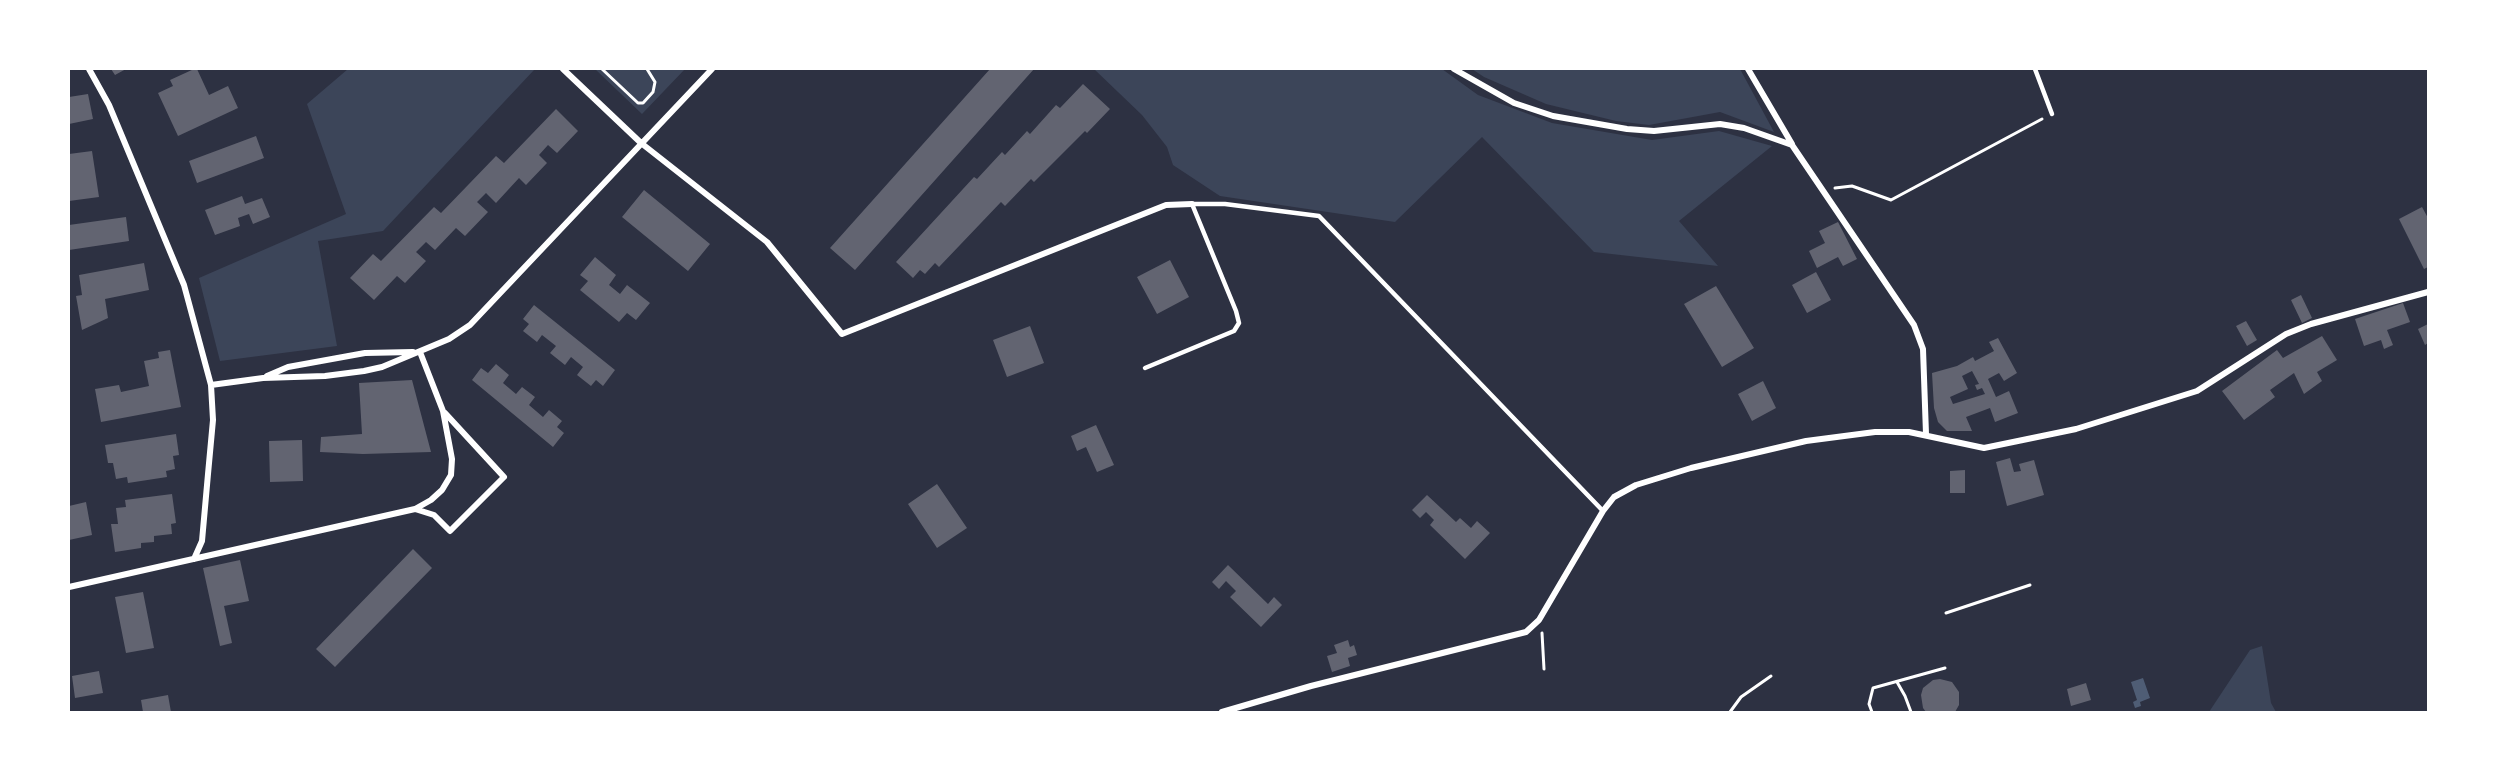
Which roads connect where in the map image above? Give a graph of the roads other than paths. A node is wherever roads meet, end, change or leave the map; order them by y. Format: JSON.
{"nodes":[{"id":1,"x":89,"y":69,"type":"edge"},
{"id":2,"x":563,"y":69,"type":"edge"},
{"id":3,"x":712,"y":69,"type":"edge"},
{"id":4,"x":1454,"y":69,"type":"edge"},
{"id":5,"x":1748,"y":69,"type":"edge"},
{"id":6,"x":2036,"y":69,"type":"edge"},
{"id":7,"x":2052,"y":114,"type":"road end"},
{"id":8,"x":642,"y":143,"type":"junction"},
{"id":9,"x":1792,"y":145,"type":"junction"},
{"id":10,"x":1192,"y":204,"type":"junction"},
{"id":11,"x":2428,"y":292,"type":"edge"},
{"id":12,"x":420,"y":352,"type":"junction"},
{"id":13,"x":1145,"y":368,"type":"dead end"},
{"id":14,"x":263,"y":378,"type":"junction"},
{"id":15,"x":211,"y":385,"type":"junction"},
{"id":16,"x":443,"y":411,"type":"junction"},
{"id":17,"x":1926,"y":434,"type":"junction"},
{"id":18,"x":415,"y":509,"type":"junction"},
{"id":19,"x":1604,"y":511,"type":"junction"},
{"id":20,"x":194,"y":559,"type":"junction"},
{"id":21,"x":69,"y":588,"type":"edge"},
{"id":22,"x":1222,"y":712,"type":"edge"}],
"edges":[{"from":1,"to":15,"type":"street"},
{"from":2,"to":8,"type":"street"},
{"from":3,"to":8,"type":"street"},
{"from":4,"to":9,"type":"street"},
{"from":5,"to":9,"type":"street"},
{"from":6,"to":7,"type":"lane"},
{"from":8,"to":10,"type":"street"},
{"from":8,"to":12,"type":"street"},
{"from":9,"to":17,"type":"street"},
{"from":10,"to":13,"type":"lane"},
{"from":10,"to":19,"type":"lane"},
{"from":11,"to":17,"type":"street"},
{"from":12,"to":14,"type":"street"},
{"from":12,"to":14,"type":"street"},
{"from":12,"to":16,"type":"street"},
{"from":14,"to":15,"type":"street"},
{"from":15,"to":20,"type":"street"},
{"from":16,"to":18,"type":"street"},
{"from":16,"to":18,"type":"street"},
{"from":17,"to":19,"type":"street"},
{"from":18,"to":20,"type":"street"},
{"from":19,"to":22,"type":"street"},
{"from":20,"to":21,"type":"street"}]}
